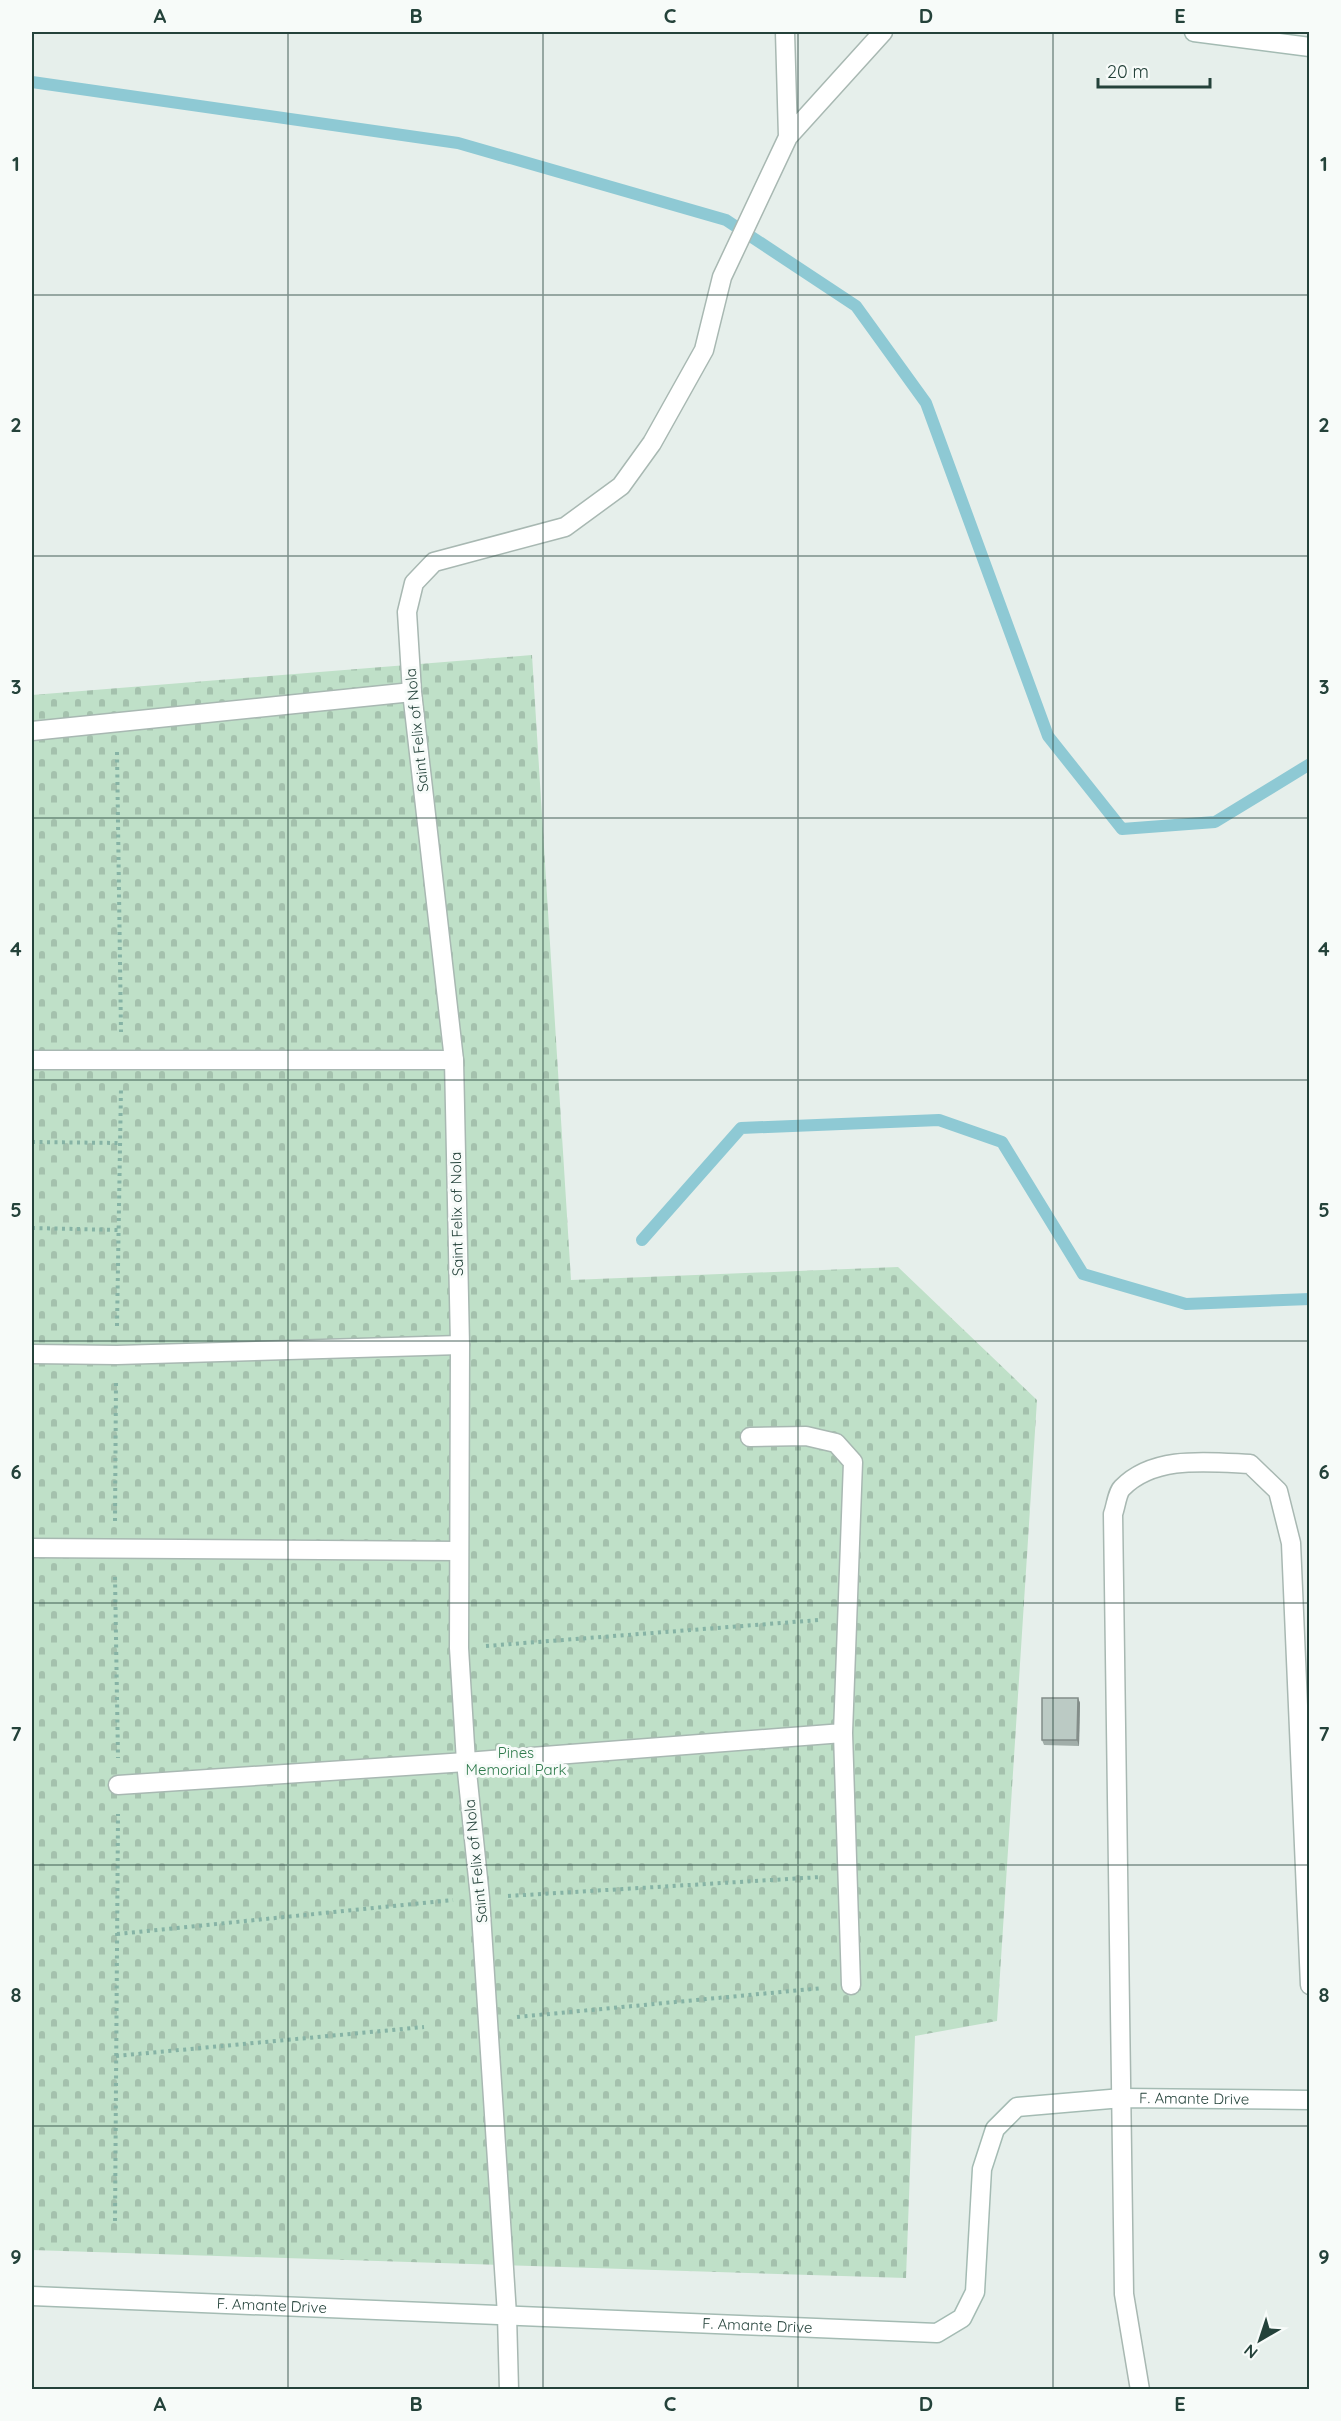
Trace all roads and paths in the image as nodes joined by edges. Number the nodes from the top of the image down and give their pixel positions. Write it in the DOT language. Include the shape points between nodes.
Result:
graph roads {
  1 [pos="785,32"];
  2 [pos="883,32"];
  3 [pos="1194,32"];
  4 [pos="1310,47"];
  5 [pos="788,137"];
  6 [pos="412,692"];
  7 [pos="116,723"];
  8 [pos="32,731"];
  9 [pos="121,1059"];
  10 [pos="32,1060"];
  11 [pos="454,1060"];
  12 [pos="32,1142"];
  13 [pos="120,1143"];
  14 [pos="32,1228"];
  15 [pos="118,1230"];
  16 [pos="460,1345"];
  17 [pos="32,1354"];
  18 [pos="117,1355"];
  19 [pos="750,1437"];
  20 [pos="32,1548"];
  21 [pos="115,1548"];
  22 [pos="458,1551"];
  23 [pos="847,1618"];
  24 [pos="459,1648"];
  25 [pos="843,1733"];
  26 [pos="466,1762"];
  27 [pos="118,1785"];
  28 [pos="851,1985"];
  29 [pos="1310,1985"];
  30 [pos="510,2018"];
  31 [pos="424,2027"];
  32 [pos="116,2056"];
  33 [pos="1122,2098"];
  34 [pos="1310,2100"];
  35 [pos="115,2221"];
  36 [pos="32,2296"];
  37 [pos="507,2315"];
  38 [pos="509,2390"];
  39 [pos="1140,2390"];
  1 -- 5 [label="street"];
  2 -- 5 [label="street"];
  3 -- 4 [label="street"];
  5 -- 6 [label="street, Saint Felix of Nola" via="722,277 704,350 652,443 621,486 565,526 434,562 414,583 407,612"];
  6 -- 7 [label="street"];
  6 -- 11 [label="street, Saint Felix of Nola"];
  7 -- 8 [label="street"];
  7 -- 9 [label="path"];
  9 -- 10 [label="street"];
  9 -- 11 [label="street"];
  9 -- 13 [label="path"];
  11 -- 16 [label="street, Saint Felix of Nola"];
  12 -- 13 [label="path"];
  13 -- 15 [label="path"];
  14 -- 15 [label="path"];
  15 -- 18 [label="path"];
  16 -- 18 [label="street"];
  16 -- 22 [label="street, Saint Felix of Nola"];
  17 -- 18 [label="street"];
  18 -- 21 [label="path"];
  19 -- 23 [label="street" via="806,1436 836,1443 854,1462"];
  20 -- 21 [label="street"];
  21 -- 22 [label="street"];
  21 -- 27 [label="path"];
  22 -- 24 [label="street, Saint Felix of Nola"];
  23 -- 24 [label="path"];
  23 -- 25 [label="street"];
  24 -- 26 [label="street, Saint Felix of Nola"];
  25 -- 26 [label="street"];
  25 -- 28 [label="street"];
  26 -- 27 [label="street"];
  26 -- 37 [label="street, Saint Felix of Nola" via="480,1898"];
  27 -- 32 [label="path"];
  28 -- 30 [label="path"];
  29 -- 33 [label="street" via="1291,1543 1278,1491 1250,1464 1205,1462 1151,1467 1121,1489 1113,1514"];
  31 -- 32 [label="path"];
  32 -- 35 [label="path"];
  33 -- 34 [label="street, F. Amante Drive"];
  33 -- 37 [label="street, F. Amante Drive" via="1017,2107 995,2129 982,2169 975,2292 962,2318 937,2333"];
  33 -- 39 [label="street" via="1124,2294"];
  36 -- 37 [label="street, F. Amante Drive"];
  37 -- 38 [label="street, Saint Felix of Nola"];
}
